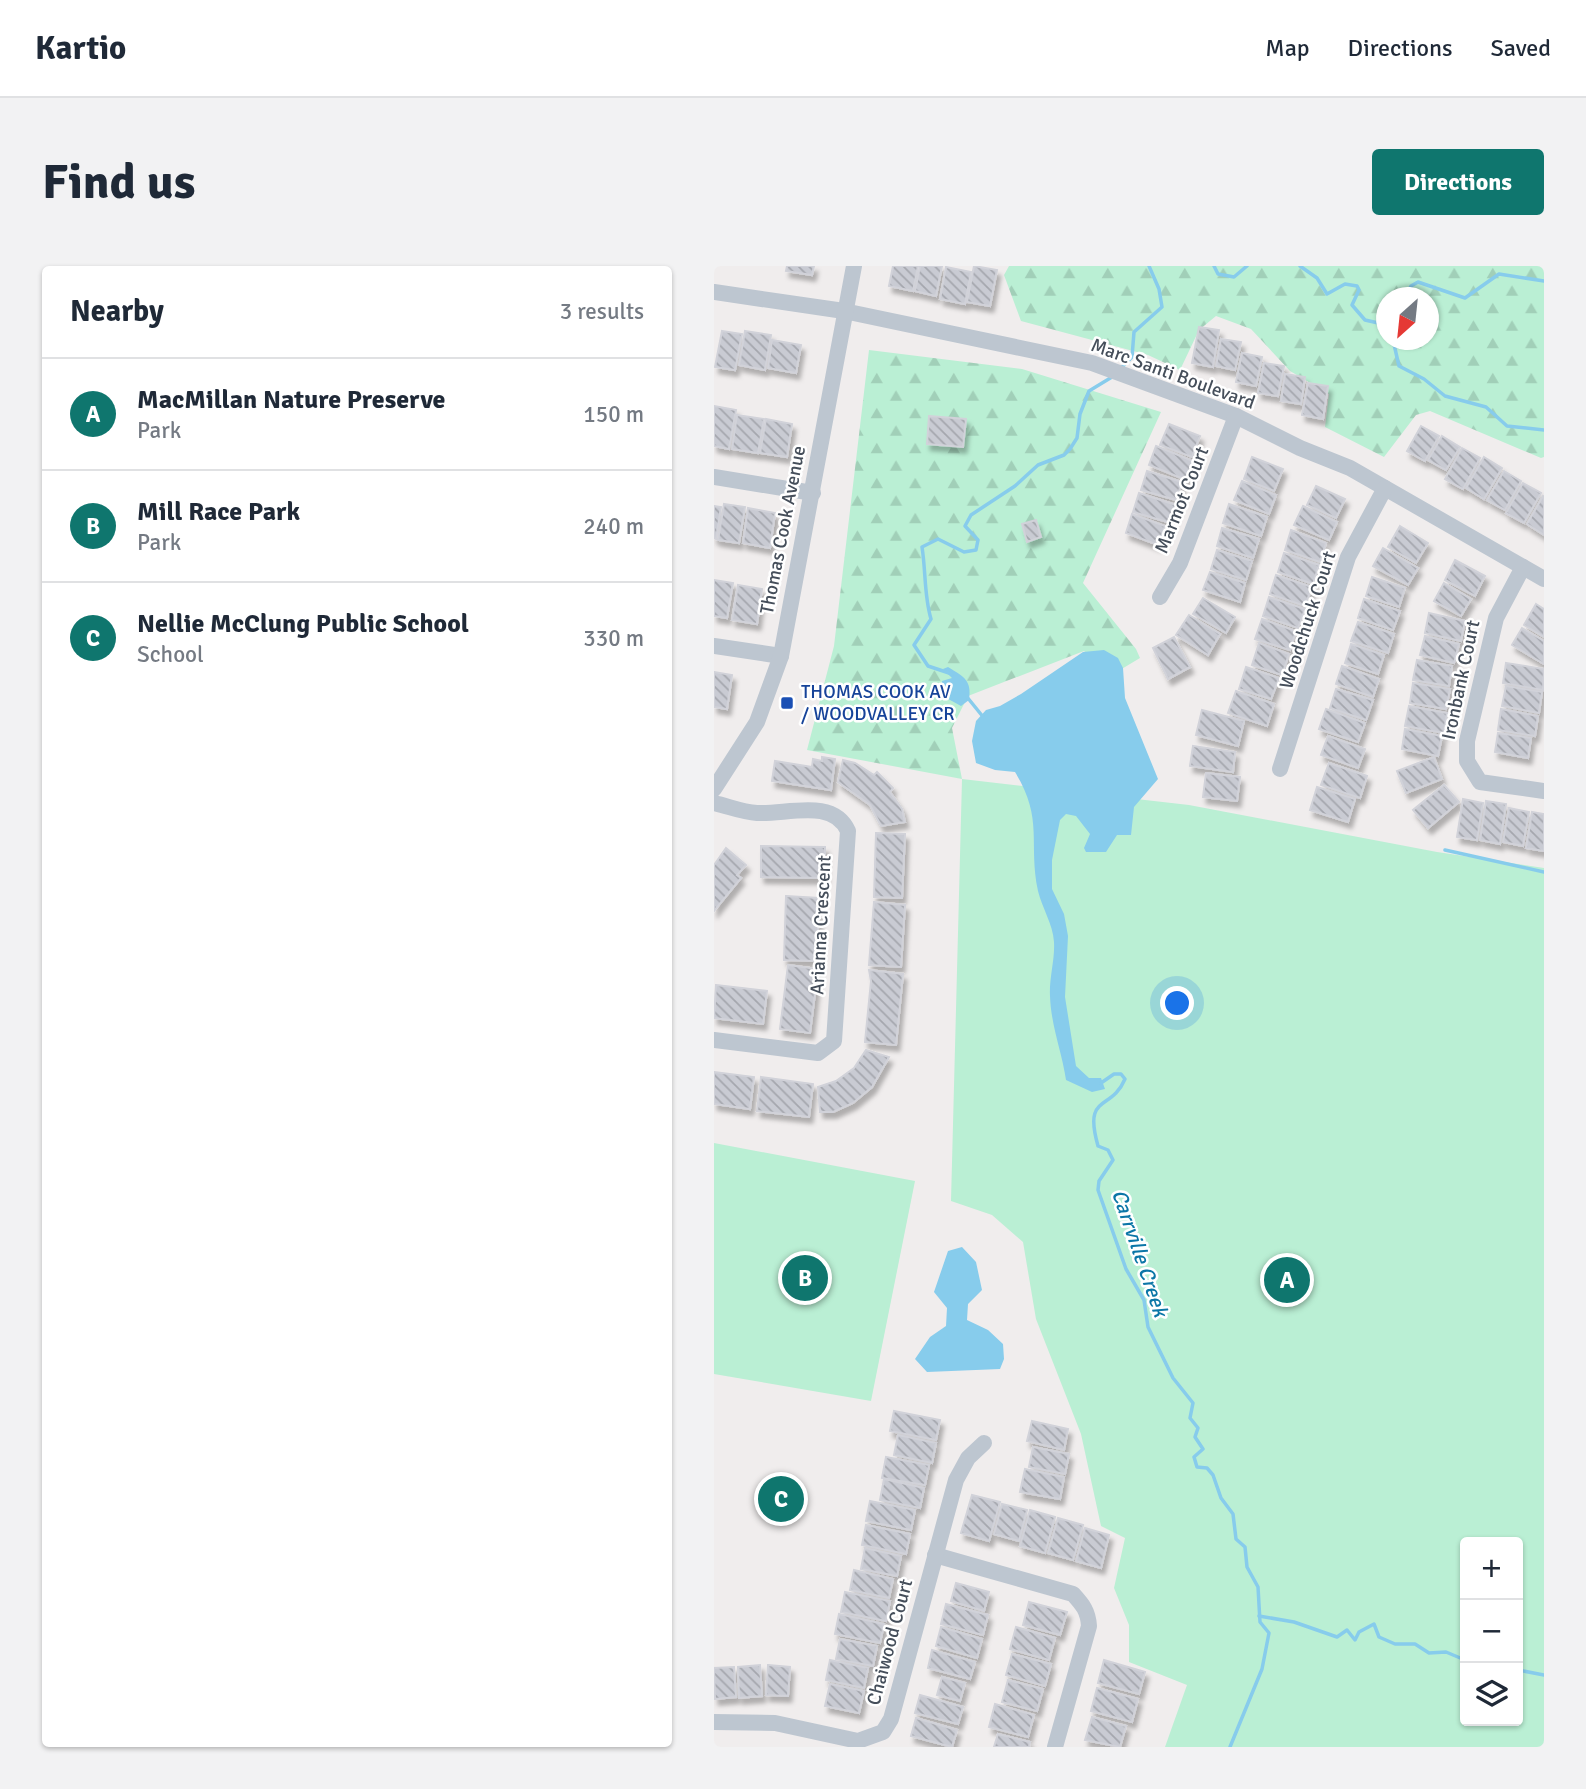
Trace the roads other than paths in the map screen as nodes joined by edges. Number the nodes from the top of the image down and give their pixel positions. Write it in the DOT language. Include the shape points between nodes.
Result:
graph roads {
  1 [pos="855,266"];
  2 [pos="714,292"];
  3 [pos="844,312"];
  4 [pos="1236,416"];
  5 [pos="714,477"];
  6 [pos="1385,488"];
  7 [pos="813,493"];
  8 [pos="1523,567"];
  9 [pos="1544,579"];
  10 [pos="1160,597"];
  11 [pos="714,646"];
  12 [pos="781,656"];
  13 [pos="1280,769"];
  14 [pos="714,789"];
  15 [pos="1544,791"];
  16 [pos="714,803"];
  17 [pos="714,1040"];
  18 [pos="984,1443"];
  19 [pos="935,1555"];
  20 [pos="714,1722"];
  21 [pos="1055,1747"];
  1 -- 3 [label="street, Thomas Cook Avenue"];
  2 -- 3 [label="street, Marc Santi Boulevard"];
  3 -- 4 [label="street, Marc Santi Boulevard" via="1092,363"];
  3 -- 7 [label="street, Thomas Cook Avenue"];
  4 -- 6 [label="street, Marc Santi Boulevard"];
  4 -- 10 [label="street, Marmot Court" via="1180,563"];
  5 -- 7 [label="street"];
  6 -- 8 [label="street, Marc Santi Boulevard"];
  6 -- 13 [label="street, Woodchuck Court" via="1348,557"];
  7 -- 12 [label="street, Thomas Cook Avenue"];
  8 -- 9 [label="street, Marc Santi Boulevard"];
  8 -- 15 [label="street, Ironbank Court" via="1496,618 1466,761 1480,782"];
  11 -- 12 [label="street"];
  12 -- 14 [label="street, Thomas Cook Avenue" via="757,722"];
  16 -- 17 [label="street, Arianna Crescent" via="757,813 824,811 837,816 848,831 834,1041 818,1053"];
  18 -- 19 [label="street, Chaiwood Court" via="968,1458 956,1480"];
  19 -- 20 [label="street, Chaiwood Court" via="891,1719 883,1732 858,1741 775,1723"];
  19 -- 21 [label="street" via="1073,1594 1083,1604 1089,1626"];
}
